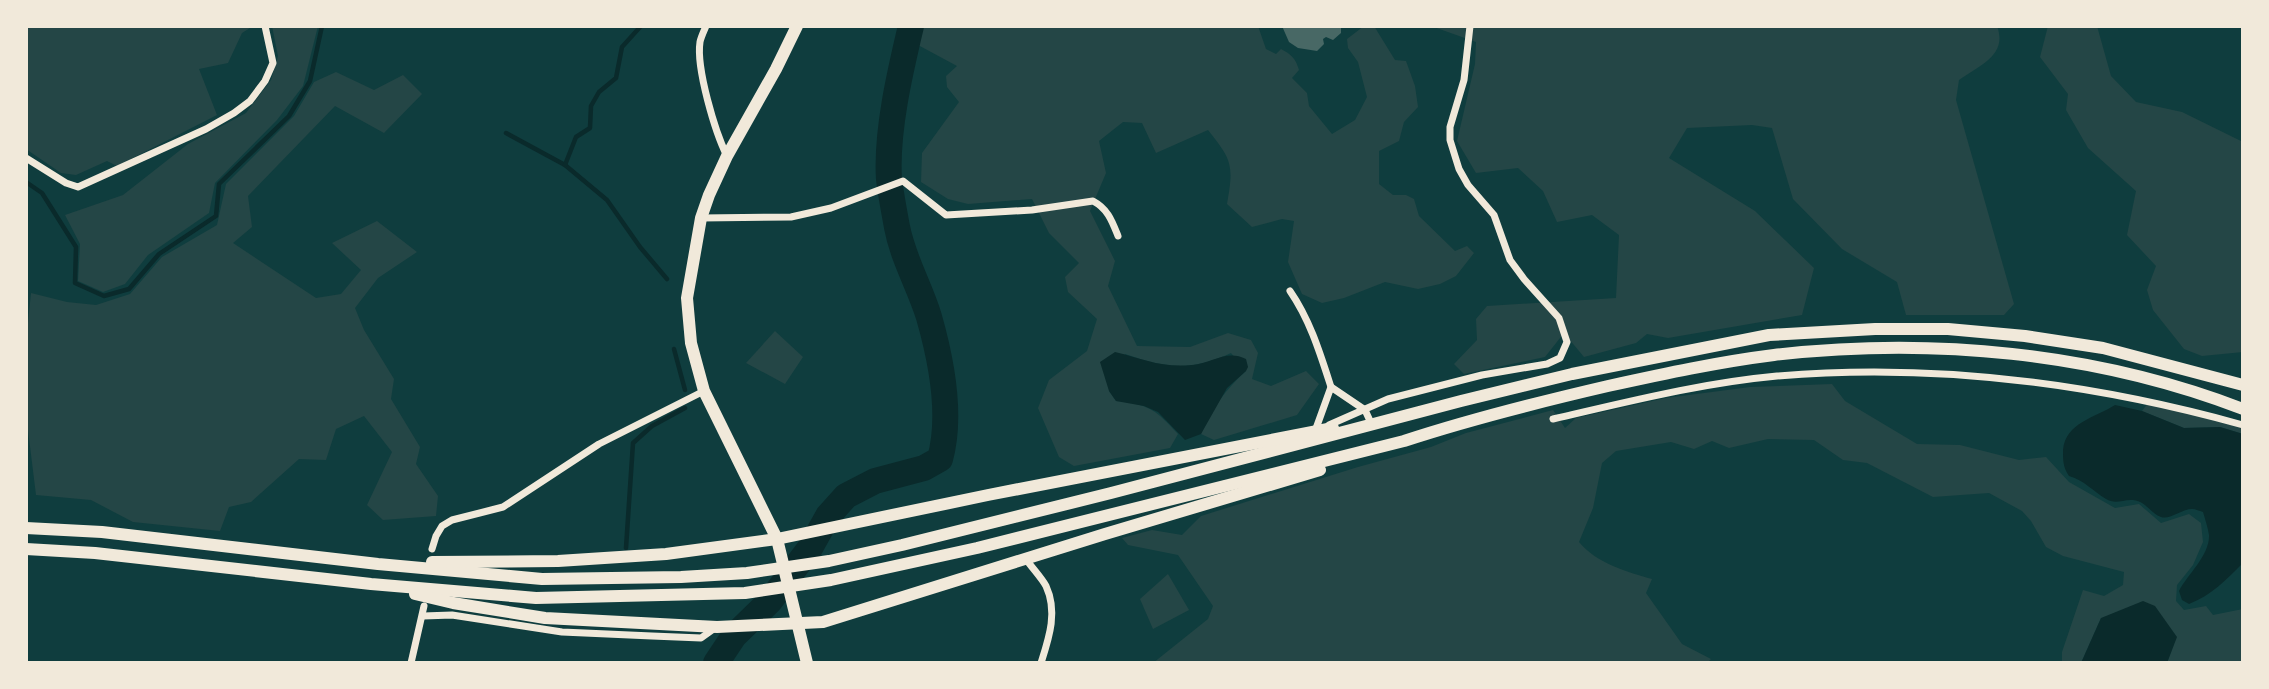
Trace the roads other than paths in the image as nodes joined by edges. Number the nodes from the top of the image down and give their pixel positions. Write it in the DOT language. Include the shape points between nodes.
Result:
graph roads {
  1 [pos="265,26"];
  2 [pos="706,26"];
  3 [pos="797,26"];
  4 [pos="1470,26"];
  5 [pos="727,156"];
  6 [pos="26,158"];
  7 [pos="701,218"];
  8 [pos="1118,236"];
  9 [pos="1290,290"];
  10 [pos="2243,384"];
  11 [pos="1331,387"];
  12 [pos="704,391"];
  13 [pos="2243,409"];
  14 [pos="1365,410"];
  15 [pos="1553,419"];
  16 [pos="1371,423"];
  17 [pos="2243,425"];
  18 [pos="1313,435"];
  19 [pos="1404,441"];
  20 [pos="26,528"];
  21 [pos="777,539"];
  22 [pos="26,549"];
  23 [pos="432,549"];
  24 [pos="1026,559"];
  25 [pos="378,564"];
  26 [pos="371,584"];
  27 [pos="424,606"];
  28 [pos="423,616"];
  29 [pos="797,624"];
  30 [pos="717,627"];
  31 [pos="411,663"];
  32 [pos="807,663"];
  33 [pos="1041,663"];
  1 -- 6 [label="street" via="272,63 265,81 250,101 206,129 78,187"];
  2 -- 5 [label="street" via="700,58 713,124"];
  3 -- 5 [label="main road"];
  4 -- 14 [label="street" via="1450,140 1468,185 1494,215 1510,260 1559,318 1566,342 1560,358 1547,364 1428,388"];
  5 -- 7 [label="main road"];
  7 -- 8 [label="street" via="791,217 831,208 902,181 946,215 1093,201 1107,212"];
  7 -- 12 [label="main road" via="687,298 691,343"];
  9 -- 11 [label="street" via="1312,332"];
  10 -- 16 [label="main road" via="2103,348 2051,340 1948,329 1875,329 1769,335 1677,352"];
  11 -- 14 [label="street"];
  11 -- 18 [label="street"];
  12 -- 21 [label="main road"];
  12 -- 23 [label="street" via="599,444 503,507 452,520 442,526"];
  13 -- 19 [label="main road" via="2198,391 2068,362 1936,348 1860,349 1774,355 1682,370 1456,424"];
  14 -- 16 [label="street"];
  14 -- 18 [label="street"];
  15 -- 17 [label="street" via="1684,389 1774,376 1886,372 1968,376 2104,393"];
  16 -- 18 [label="main road"];
  18 -- 21 [label="main road"];
  18 -- 25 [label="main road" via="902,545 747,573 542,579"];
  19 -- 24 [label="main road"];
  19 -- 26 [label="main road" via="976,548 831,580 745,593 536,598"];
  20 -- 25 [label="main road"];
  21 -- 25 [label="main road" via="666,554 558,561"];
  21 -- 29 [label="main road"];
  22 -- 26 [label="main road"];
  24 -- 29 [label="main road" via="823,622"];
  24 -- 33 [label="street" via="1045,586 1053,622"];
  26 -- 30 [label="main road" via="545,618"];
  27 -- 28 [label="street"];
  28 -- 30 [label="street" via="452,615 562,632 701,638"];
  28 -- 31 [label="street"];
  29 -- 30 [label="main road"];
  29 -- 32 [label="main road"];
}
